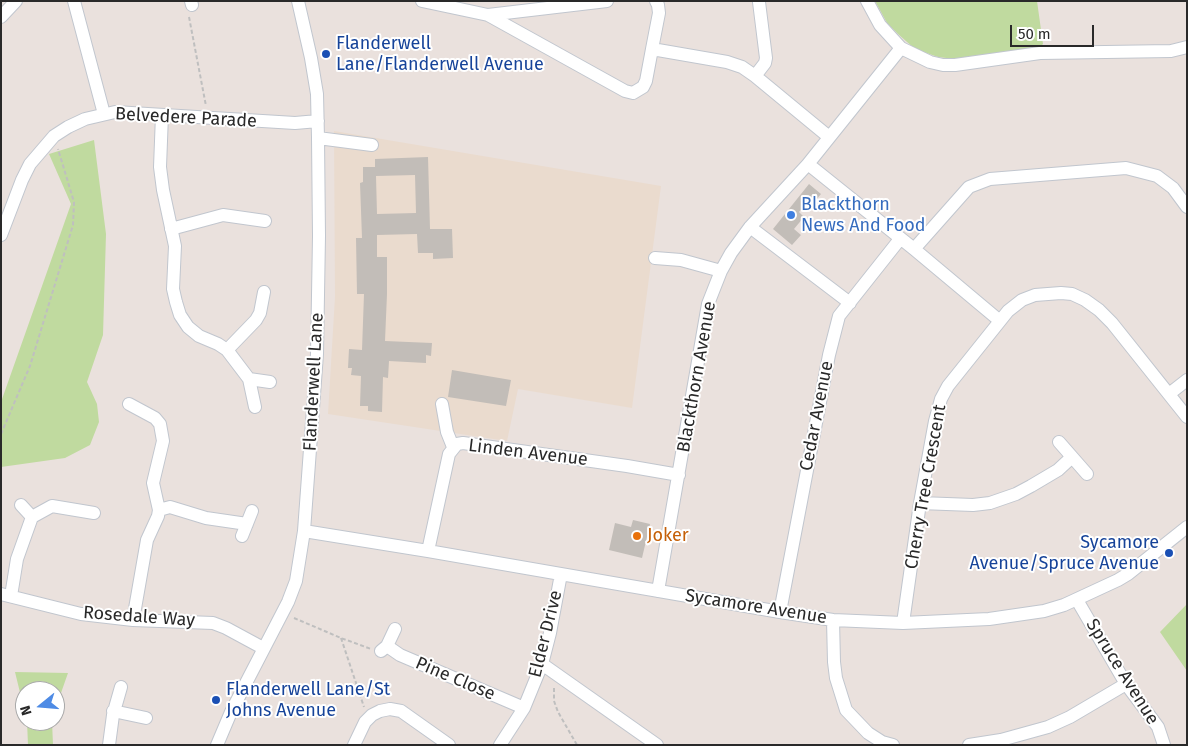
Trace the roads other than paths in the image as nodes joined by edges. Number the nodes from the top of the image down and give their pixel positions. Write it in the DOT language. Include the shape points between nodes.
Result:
graph roads {
  1 [pos="16,1"];
  2 [pos="74,1"];
  3 [pos="298,1"];
  4 [pos="422,1"];
  5 [pos="607,1"];
  6 [pos="656,1"];
  7 [pos="868,1"];
  8 [pos="759,2"];
  9 [pos="488,15"];
  10 [pos="1,17"];
  11 [pos="1187,47"];
  12 [pos="901,48"];
  13 [pos="652,49"];
  14 [pos="755,76"];
  15 [pos="104,114"];
  16 [pos="162,116"];
  17 [pos="318,122"];
  18 [pos="829,137"];
  19 [pos="318,138"];
  20 [pos="372,144"];
  21 [pos="808,164"];
  22 [pos="1187,207"];
  23 [pos="265,221"];
  24 [pos="750,227"];
  25 [pos="171,230"];
  26 [pos="1,235"];
  27 [pos="900,239"];
  28 [pos="914,248"];
  29 [pos="655,258"];
  30 [pos="721,271"];
  31 [pos="264,292"];
  32 [pos="850,303"];
  33 [pos="1000,321"];
  34 [pos="227,350"];
  35 [pos="249,379"];
  36 [pos="1187,380"];
  37 [pos="270,382"];
  38 [pos="1169,394"];
  39 [pos="129,404"];
  40 [pos="442,404"];
  41 [pos="255,407"];
  42 [pos="1187,418"];
  43 [pos="1059,442"];
  44 [pos="453,448"];
  45 [pos="1072,457"];
  46 [pos="1087,474"];
  47 [pos="679,475"];
  48 [pos="920,503"];
  49 [pos="21,505"];
  50 [pos="159,510"];
  51 [pos="252,511"];
  52 [pos="94,513"];
  53 [pos="32,517"];
  54 [pos="1187,527"];
  55 [pos="304,531"];
  56 [pos="428,551"];
  57 [pos="561,574"];
  58 [pos="658,591"];
  59 [pos="6,595"];
  60 [pos="1077,600"];
  61 [pos="780,612"];
  62 [pos="133,620"];
  63 [pos="833,620"];
  64 [pos="903,623"];
  65 [pos="394,629"];
  66 [pos="263,648"];
  67 [pos="548,668"];
  68 [pos="1126,684"];
  69 [pos="121,687"];
  70 [pos="524,708"];
  71 [pos="114,711"];
  72 [pos="146,718"];
  73 [pos="1002,742"];
  74 [pos="109,745"];
  75 [pos="216,745"];
  76 [pos="354,745"];
  77 [pos="449,745"];
  78 [pos="500,745"];
  79 [pos="657,745"];
  80 [pos="893,745"];
  81 [pos="969,745"];
  82 [pos="1164,745"];
  1 -- 10 [label="street"];
  2 -- 15 [label="street"];
  3 -- 17 [label="street, Flanderwell Lane" via="311,58"];
  4 -- 9 [label="street"];
  5 -- 9 [label="street"];
  6 -- 13 [label="street" via="659,13"];
  7 -- 12 [label="street" via="880,25"];
  8 -- 14 [label="street" via="766,58"];
  9 -- 13 [label="street" via="633,93 646,82"];
  11 -- 12 [label="street" via="1040,53 955,65 930,62"];
  12 -- 18 [label="street, Blackthorn Avenue"];
  13 -- 14 [label="street" via="727,62"];
  14 -- 18 [label="street"];
  15 -- 16 [label="street, Belvedere Parade"];
  15 -- 26 [label="street, Belvedere Parade" via="76,123 54,136 40,151 22,180"];
  16 -- 17 [label="street, Belvedere Parade"];
  16 -- 25 [label="street" via="160,166"];
  17 -- 19 [label="street, Flanderwell Lane"];
  18 -- 21 [label="street, Blackthorn Avenue"];
  19 -- 20 [label="street"];
  19 -- 55 [label="street, Flanderwell Lane" via="317,354"];
  21 -- 24 [label="street, Blackthorn Avenue"];
  21 -- 27 [label="street"];
  22 -- 28 [label="street" via="1173,188 1157,176 1126,168 990,179 969,187"];
  23 -- 25 [label="street" via="223,215"];
  24 -- 30 [label="street, Blackthorn Avenue"];
  24 -- 32 [label="street"];
  25 -- 34 [label="street" via="175,254 173,289 180,315 199,336"];
  27 -- 28 [label="street"];
  27 -- 32 [label="street, Cedar Avenue"];
  28 -- 33 [label="street"];
  29 -- 30 [label="street" via="681,260"];
  30 -- 47 [label="street, Blackthorn Avenue" via="708,304"];
  31 -- 34 [label="street" via="256,320"];
  32 -- 61 [label="street, Cedar Avenue" via="840,316 829,355"];
  33 -- 38 [label="street, Cherry Tree Crescent" via="1022,300 1035,295 1066,294 1085,300 1112,323"];
  33 -- 48 [label="street, Cherry Tree Crescent" via="941,399"];
  34 -- 35 [label="street"];
  35 -- 37 [label="street"];
  35 -- 41 [label="street"];
  36 -- 38 [label="street"];
  38 -- 42 [label="street, Cherry Tree Crescent"];
  39 -- 50 [label="street" via="155,418 162,431 163,441 153,483"];
  40 -- 44 [label="street" via="446,432"];
  43 -- 45 [label="street"];
  44 -- 47 [label="street, Linden Avenue" via="463,443"];
  44 -- 56 [label="street, Linden Avenue"];
  45 -- 46 [label="street"];
  45 -- 48 [label="street" via="1032,486 990,503"];
  47 -- 58 [label="street, Blackthorn Avenue"];
  48 -- 64 [label="street, Cherry Tree Crescent"];
  49 -- 53 [label="street"];
  50 -- 51 [label="street" via="170,507 244,530"];
  50 -- 62 [label="street" via="146,540"];
  52 -- 53 [label="street" via="52,506"];
  53 -- 59 [label="street, Rosedale Way"];
  54 -- 60 [label="street, Sycamore Avenue" via="1128,574"];
  55 -- 56 [label="street, Sycamore Avenue"];
  55 -- 66 [label="street, Flanderwell Lane" via="296,581"];
  56 -- 57 [label="street, Sycamore Avenue"];
  57 -- 58 [label="street, Sycamore Avenue"];
  57 -- 67 [label="street, Elder Drive"];
  58 -- 61 [label="street, Sycamore Avenue"];
  59 -- 62 [label="street, Rosedale Way" via="81,614"];
  60 -- 64 [label="street, Sycamore Avenue" via="1016,616"];
  60 -- 68 [label="street, Spruce Avenue"];
  61 -- 63 [label="street, Sycamore Avenue"];
  62 -- 66 [label="street, Rosedale Way" via="213,623"];
  63 -- 64 [label="street, Sycamore Avenue"];
  63 -- 80 [label="street" via="836,678 846,710 868,733"];
  65 -- 70 [label="street, Pine Close" via="384,649"];
  66 -- 75 [label="street, Flanderwell Lane"];
  67 -- 70 [label="street, Elder Drive"];
  67 -- 79 [label="street"];
  68 -- 73 [label="street" via="1070,717"];
  68 -- 82 [label="street, Spruce Avenue" via="1158,727"];
  69 -- 71 [label="street"];
  70 -- 78 [label="street, Elder Drive"];
  71 -- 72 [label="street"];
  71 -- 74 [label="street"];
  73 -- 81 [label="street"];
  76 -- 77 [label="street" via="368,719 390,709 401,711"];
}
